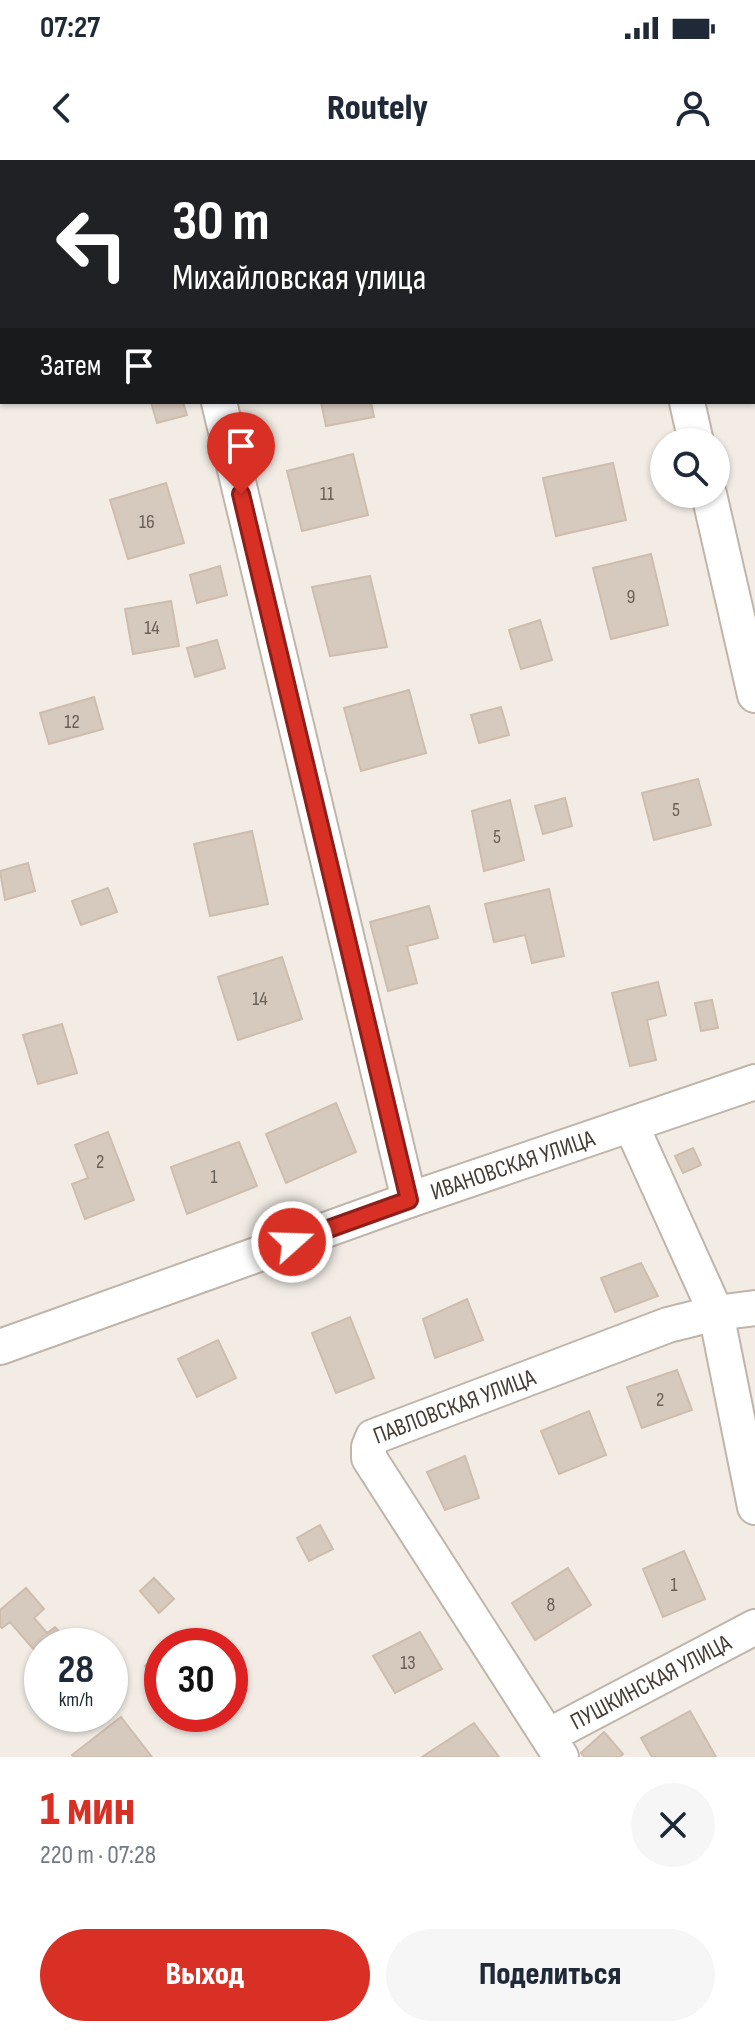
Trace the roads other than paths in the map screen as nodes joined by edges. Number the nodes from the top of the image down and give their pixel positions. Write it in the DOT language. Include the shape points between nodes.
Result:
graph roads {
  1 [pos="219,404"];
  2 [pos="687,404"];
  3 [pos="693,428"];
  4 [pos="714,508"];
  5 [pos="745,600"];
  6 [pos="755,695"];
  7 [pos="755,1082"];
  8 [pos="631,1125"];
  9 [pos="409,1200"];
  10 [pos="755,1308"];
  11 [pos="716,1313"];
  12 [pos="0,1347"];
  13 [pos="755,1507"];
  14 [pos="755,1627"];
  15 [pos="554,1746"];
  1 -- 9 [label="street"];
  2 -- 3 [label="street"];
  4 -- 5 [label="street"];
  5 -- 6 [label="street"];
  7 -- 8 [label="street, ИВАНОВСКАЯ УЛИЦА"];
  8 -- 9 [label="street, ИВАНОВСКАЯ УЛИЦА"];
  8 -- 11 [label="street"];
  9 -- 12 [label="street, ИВАНОВСКАЯ УЛИЦА"];
  10 -- 11 [label="street, ПАВЛОВСКАЯ УЛИЦА"];
  11 -- 13 [label="street"];
  11 -- 15 [label="street, ПАВЛОВСКАЯ УЛИЦА" via="668,1325 373,1437 369,1447 369,1458"];
  14 -- 15 [label="street, ПУШКИНСКАЯ УЛИЦА"];
}
